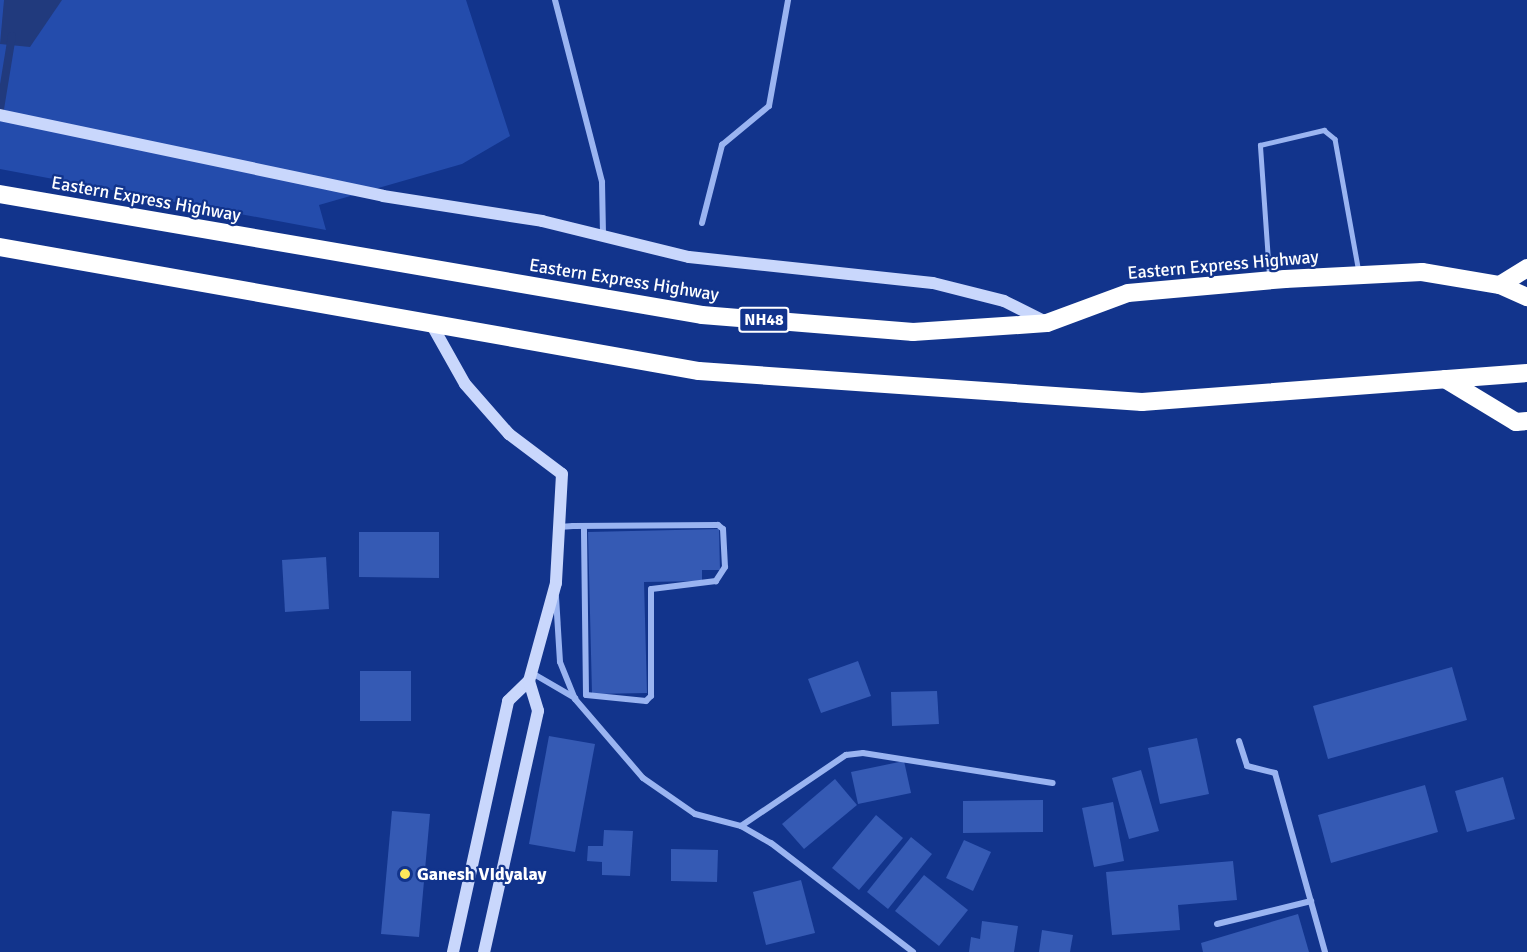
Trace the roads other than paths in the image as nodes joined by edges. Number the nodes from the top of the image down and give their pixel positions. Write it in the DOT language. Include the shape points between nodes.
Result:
graph roads {
  1 [pos="555,0"];
  2 [pos="788,0"];
  3 [pos="0,115"];
  4 [pos="0,194"];
  5 [pos="702,223"];
  6 [pos="603,236"];
  7 [pos="0,247"];
  8 [pos="1527,268"];
  9 [pos="1360,275"];
  10 [pos="1270,281"];
  11 [pos="1500,285"];
  12 [pos="1527,297"];
  13 [pos="1047,323"];
  14 [pos="433,327"];
  15 [pos="1527,373"];
  16 [pos="1445,379"];
  17 [pos="1527,421"];
  18 [pos="584,526"];
  19 [pos="559,527"];
  20 [pos="556,583"];
  21 [pos="530,677"];
  22 [pos="575,699"];
  23 [pos="1239,741"];
  24 [pos="1053,783"];
  25 [pos="741,826"];
  26 [pos="1311,901"];
  27 [pos="1217,924"];
  28 [pos="453,952"];
  29 [pos="484,952"];
  30 [pos="913,952"];
  31 [pos="1325,952"];
  1 -- 6 [label="street" via="603,182"];
  2 -- 5 [label="street" via="769,106 722,145"];
  3 -- 6 [label="street" via="383,196"];
  4 -- 13 [label="highway, Eastern Express Highway / NH48" via="702,315 913,332"];
  6 -- 13 [label="street" via="689,256 933,283 1005,301"];
  7 -- 14 [label="highway"];
  8 -- 11 [label="highway"];
  9 -- 10 [label="highway, Eastern Express Highway / NH48"];
  9 -- 10 [label="lane" via="1335,139 1324,130 1260,145"];
  9 -- 11 [label="highway, Eastern Express Highway / NH48" via="1422,272"];
  10 -- 13 [label="highway, Eastern Express Highway / NH48" via="1128,293"];
  11 -- 12 [label="highway, Eastern Express Highway / NH48"];
  14 -- 16 [label="highway" via="693,371 1142,402"];
  14 -- 19 [label="street" via="480,401 509,434 562,474"];
  15 -- 16 [label="highway"];
  16 -- 17 [label="highway" via="1516,422"];
  18 -- 18 [label="street" via="718,525 723,529 725,567 716,580 651,589 651,696 646,701 586,695"];
  18 -- 19 [label="street"];
  19 -- 20 [label="street"];
  20 -- 21 [label="street"];
  20 -- 22 [label="street" via="560,662"];
  21 -- 22 [label="street"];
  21 -- 28 [label="street" via="508,702"];
  21 -- 29 [label="street" via="538,711"];
  22 -- 25 [label="street" via="643,778 695,814"];
  23 -- 26 [label="street" via="1247,766 1275,773"];
  24 -- 25 [label="street" via="863,753 846,755"];
  25 -- 30 [label="street"];
  26 -- 27 [label="street"];
  26 -- 31 [label="street"];
}
